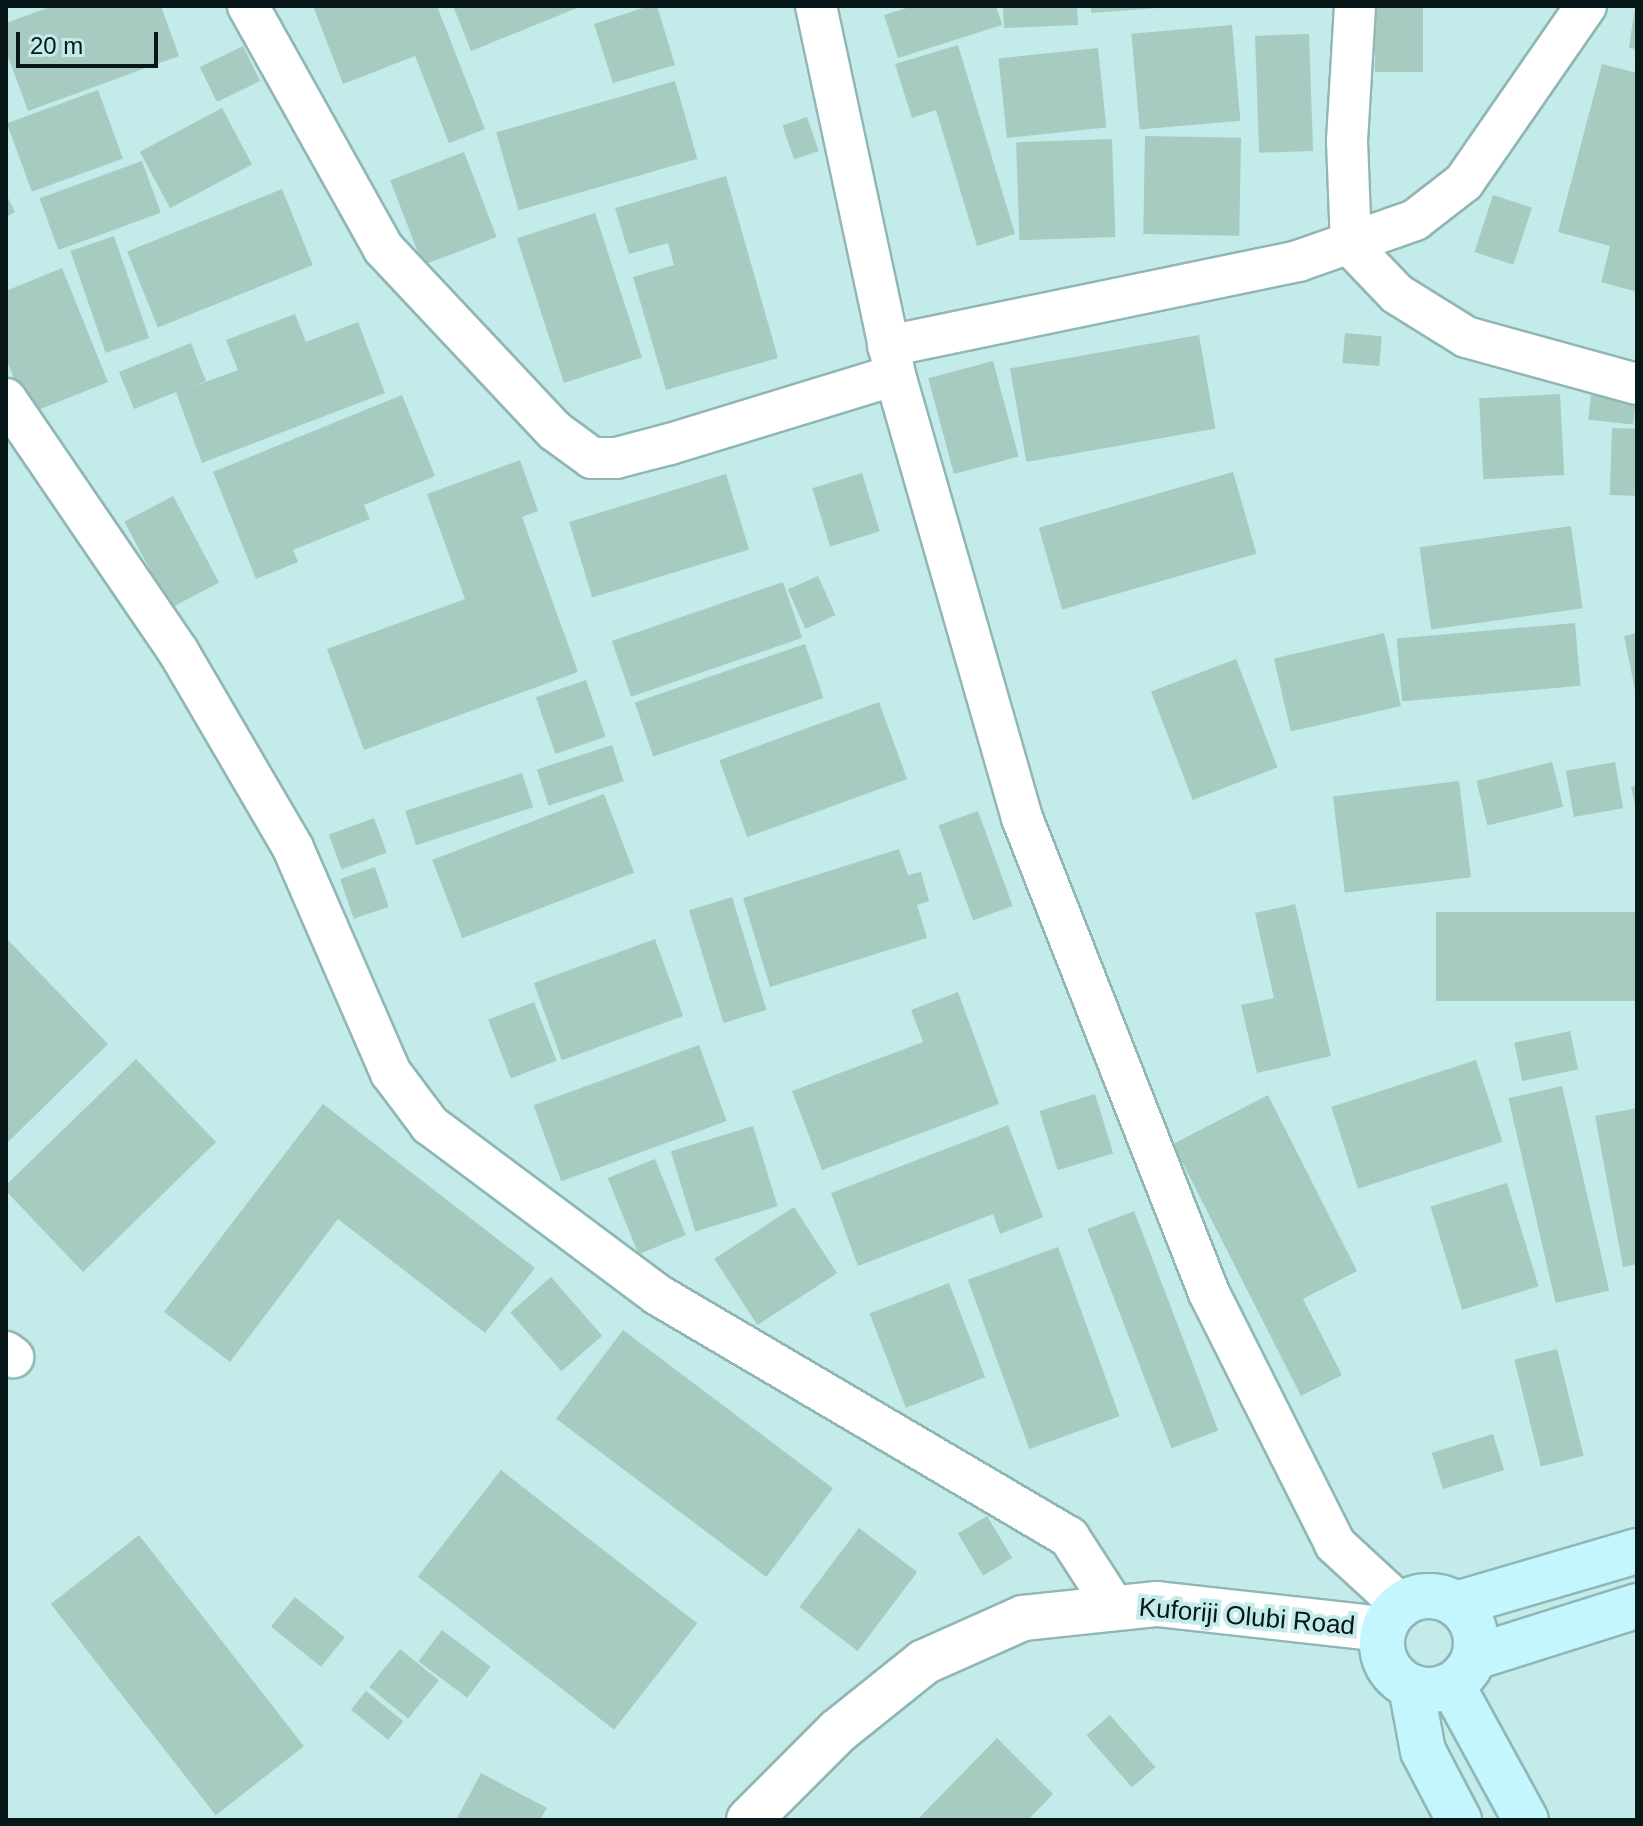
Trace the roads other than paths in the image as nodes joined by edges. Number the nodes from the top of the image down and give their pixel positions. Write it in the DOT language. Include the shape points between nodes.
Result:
graph roads {
  1 [pos="248,6"];
  2 [pos="816,6"];
  3 [pos="1355,6"];
  4 [pos="1586,6"];
  5 [pos="1351,246"];
  6 [pos="892,360"];
  7 [pos="1637,384"];
  8 [pos="6,399"];
  9 [pos="1637,1551"];
  10 [pos="1456,1604"];
  11 [pos="1637,1606"];
  12 [pos="1115,1608"];
  13 [pos="1392,1617"];
  14 [pos="1446,1677"];
  15 [pos="749,1820"];
  16 [pos="1459,1820"];
  17 [pos="1526,1820"];
  1 -- 6 [label="street" via="383,248 555,431 592,458 616,458 670,444"];
  2 -- 6 [label="street"];
  3 -- 5 [label="street" via="1347,141"];
  4 -- 5 [label="street" via="1464,182 1415,220"];
  5 -- 6 [label="street"];
  5 -- 7 [label="street" via="1397,294 1466,337"];
  6 -- 13 [label="street" via="1022,818 1209,1293 1335,1544"];
  8 -- 12 [label="street" via="178,651 293,848 391,1073 430,1125 658,1295 1069,1537"];
  9 -- 10 [label="main road"];
  10 -- 13 [label="main road" via="1428,1595"];
  10 -- 14 [label="main road" via="1474,1628"];
  11 -- 14 [label="main road"];
  12 -- 13 [label="street, Kuforiji Olubi Road" via="1157,1604"];
  12 -- 15 [label="street, Kuforiji Olubi Road" via="1023,1618 924,1662 838,1731"];
  13 -- 14 [label="main road" via="1384,1657"];
  14 -- 16 [label="main road" via="1423,1751"];
  14 -- 17 [label="main road"];
}
